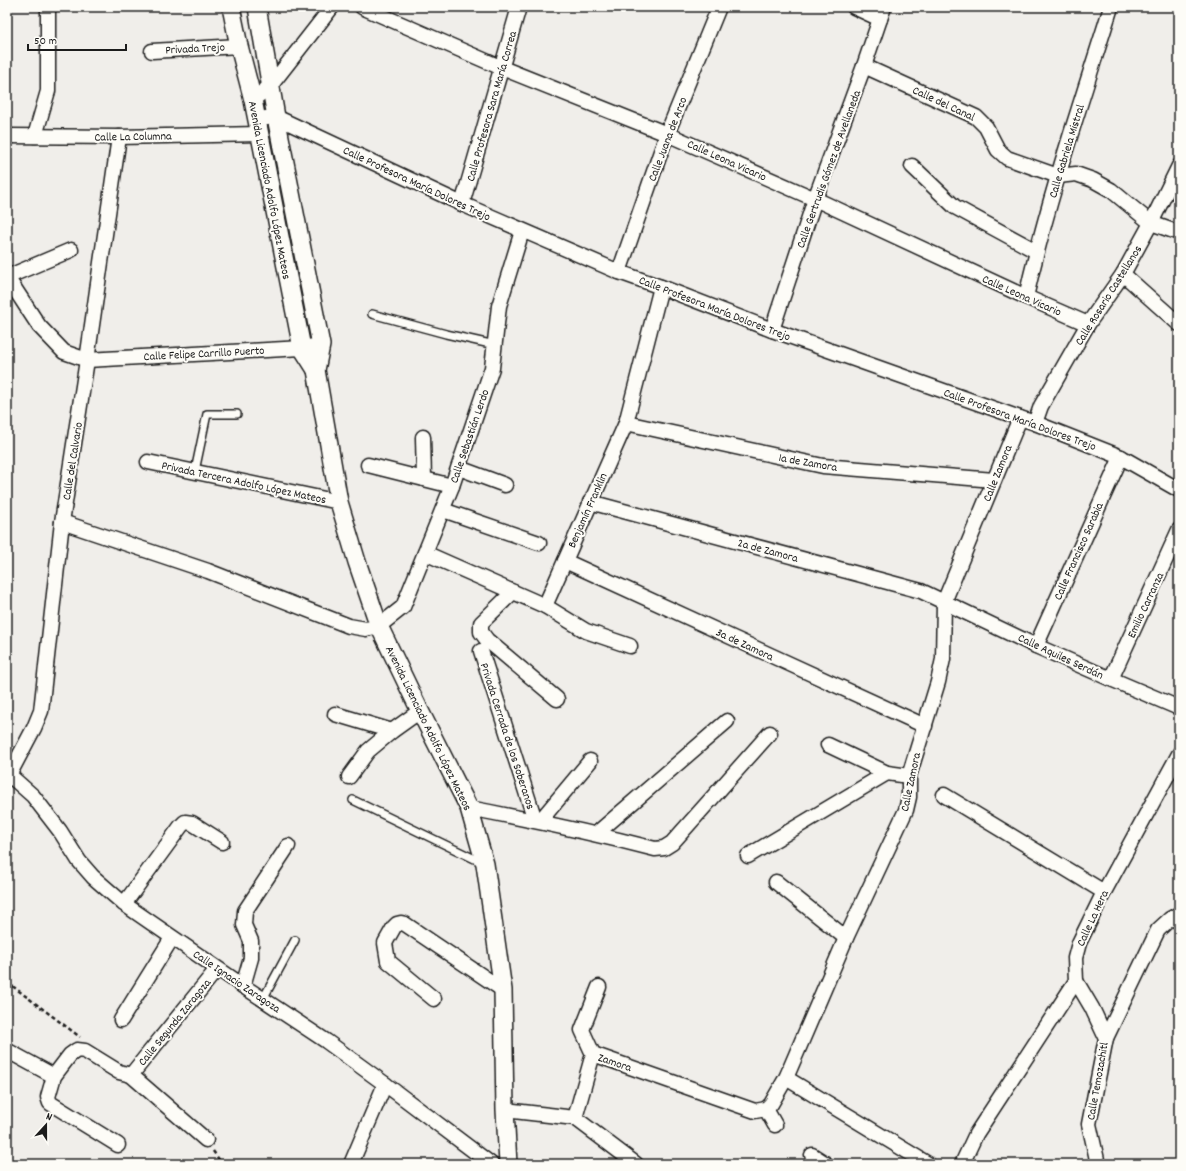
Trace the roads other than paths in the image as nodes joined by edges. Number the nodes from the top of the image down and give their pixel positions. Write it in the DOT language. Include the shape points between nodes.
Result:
graph roads {
  1 [pos="48,7"];
  2 [pos="230,7"];
  3 [pos="257,7"];
  4 [pos="332,7"];
  5 [pos="362,7"];
  6 [pos="519,7"];
  7 [pos="720,7"];
  8 [pos="854,7"];
  9 [pos="1111,7"];
  10 [pos="882,13"];
  11 [pos="239,46"];
  12 [pos="152,51"];
  13 [pos="864,66"];
  14 [pos="502,68"];
  15 [pos="271,85"];
  16 [pos="253,100"];
  17 [pos="276,117"];
  18 [pos="258,127"];
  19 [pos="668,134"];
  20 [pos="7,136"];
  21 [pos="35,136"];
  22 [pos="119,137"];
  23 [pos="912,166"];
  24 [pos="1179,166"];
  25 [pos="1058,176"];
  26 [pos="815,199"];
  27 [pos="462,204"];
  28 [pos="1151,223"];
  29 [pos="522,231"];
  30 [pos="1179,233"];
  31 [pos="71,250"];
  32 [pos="1036,251"];
  33 [pos="619,272"];
  34 [pos="1123,274"];
  35 [pos="7,277"];
  36 [pos="661,287"];
  37 [pos="1026,297"];
  38 [pos="372,314"];
  39 [pos="1088,324"];
  40 [pos="1179,324"];
  41 [pos="772,330"];
  42 [pos="321,345"];
  43 [pos="495,345"];
  44 [pos="302,348"];
  45 [pos="87,360"];
  46 [pos="316,370"];
  47 [pos="237,414"];
  48 [pos="1020,418"];
  49 [pos="626,423"];
  50 [pos="1035,423"];
  51 [pos="424,437"];
  52 [pos="1121,457"];
  53 [pos="148,462"];
  54 [pos="368,465"];
  55 [pos="459,468"];
  56 [pos="195,471"];
  57 [pos="424,479"];
  58 [pos="994,480"];
  59 [pos="505,485"];
  60 [pos="452,486"];
  61 [pos="1179,490"];
  62 [pos="340,502"];
  63 [pos="590,502"];
  64 [pos="443,510"];
  65 [pos="62,522"];
  66 [pos="1179,530"];
  67 [pos="539,543"];
  68 [pos="425,553"];
  69 [pos="565,561"];
  70 [pos="513,592"];
  71 [pos="944,602"];
  72 [pos="545,606"];
  73 [pos="379,626"];
  74 [pos="630,646"];
  75 [pos="1036,646"];
  76 [pos="481,651"];
  77 [pos="1111,679"];
  78 [pos="556,699"];
  79 [pos="1179,708"];
  80 [pos="420,711"];
  81 [pos="335,714"];
  82 [pos="727,721"];
  83 [pos="925,726"];
  84 [pos="392,731"];
  85 [pos="770,733"];
  86 [pos="828,745"];
  87 [pos="1179,754"];
  88 [pos="590,761"];
  89 [pos="887,773"];
  90 [pos="8,776"];
  91 [pos="909,776"];
  92 [pos="349,777"];
  93 [pos="944,795"];
  94 [pos="353,800"];
  95 [pos="469,808"];
  96 [pos="538,821"];
  97 [pos="596,834"];
  98 [pos="222,842"];
  99 [pos="288,846"];
  100 [pos="748,856"];
  101 [pos="485,864"];
  102 [pos="776,882"];
  103 [pos="1104,892"];
  104 [pos="124,904"];
  105 [pos="1179,914"];
  106 [pos="172,938"];
  107 [pos="846,938"];
  108 [pos="295,940"];
  109 [pos="217,969"];
  110 [pos="1076,980"];
  111 [pos="243,986"];
  112 [pos="600,987"];
  113 [pos="503,990"];
  114 [pos="263,999"];
  115 [pos="434,999"];
  116 [pos="121,1020"];
  117 [pos="1106,1038"];
  118 [pos="8,1051"];
  119 [pos="593,1054"];
  120 [pos="131,1075"];
  121 [pos="54,1076"];
  122 [pos="786,1078"];
  123 [pos="385,1084"];
  124 [pos="766,1109"];
  125 [pos="505,1110"];
  126 [pos="575,1118"];
  127 [pos="775,1125"];
  128 [pos="206,1140"];
  129 [pos="118,1145"];
  130 [pos="812,1155"];
  131 [pos="351,1164"];
  132 [pos="491,1164"];
  133 [pos="508,1164"];
  134 [pos="636,1164"];
  135 [pos="826,1164"];
  136 [pos="928,1164"];
  137 [pos="962,1164"];
  138 [pos="1098,1164"];
  1 -- 21 [label="street" via="48,91"];
  2 -- 11 [label="street, Avenida Licenciado Adolfo López Mateos"];
  3 -- 15 [label="street, Avenida Licenciado Adolfo López Mateos"];
  4 -- 15 [label="street"];
  5 -- 14 [label="street, Calle Leona Vicario"];
  6 -- 14 [label="street, Calle Profesora Sara María Correa"];
  7 -- 19 [label="street, Calle Juana de Arco"];
  8 -- 10 [label="street"];
  9 -- 25 [label="street, Calle Gabriela Mistral"];
  10 -- 13 [label="street, Calle Gertrudis Gómez de Avellaneda"];
  11 -- 12 [label="street, Privada Trejo"];
  11 -- 16 [label="street, Avenida Licenciado Adolfo López Mateos"];
  13 -- 25 [label="street, Calle del Canal" via="976,117 986,127 998,150 1008,158"];
  13 -- 26 [label="street, Calle Gertrudis Gómez de Avellaneda"];
  14 -- 19 [label="street, Calle Leona Vicario"];
  14 -- 27 [label="street, Calle Profesora Sara María Correa"];
  15 -- 16 [label="street"];
  15 -- 17 [label="street, Avenida Licenciado Adolfo López Mateos"];
  16 -- 18 [label="street, Avenida Licenciado Adolfo López Mateos"];
  17 -- 18 [label="street"];
  17 -- 27 [label="street, Calle Profesora María Dolores Trejo"];
  17 -- 42 [label="street, Avenida Licenciado Adolfo López Mateos"];
  18 -- 22 [label="street, Calle La Columna"];
  18 -- 44 [label="street, Avenida Licenciado Adolfo López Mateos"];
  19 -- 26 [label="street, Calle Leona Vicario"];
  19 -- 33 [label="street, Calle Juana de Arco"];
  20 -- 21 [label="street, Calle La Columna"];
  21 -- 22 [label="street, Calle La Columna"];
  22 -- 45 [label="street, Calle del Calvario"];
  23 -- 32 [label="street" via="955,207"];
  24 -- 28 [label="street, Calle Rosario Castellanos"];
  25 -- 28 [label="street, Calle del Canal" via="1076,174 1092,180 1111,190"];
  25 -- 32 [label="street, Calle Gabriela Mistral"];
  26 -- 37 [label="street, Calle Leona Vicario"];
  26 -- 41 [label="street, Calle Gertrudis Gómez de Avellaneda"];
  27 -- 29 [label="street, Calle Profesora María Dolores Trejo"];
  28 -- 30 [label="street, Calle del Canal"];
  28 -- 34 [label="street, Calle Rosario Castellanos"];
  29 -- 33 [label="street, Calle Profesora María Dolores Trejo"];
  29 -- 43 [label="street, Calle Sebastián Lerdo" via="499,306"];
  31 -- 35 [label="street"];
  32 -- 37 [label="street, Calle Gabriela Mistral"];
  33 -- 36 [label="street, Calle Profesora María Dolores Trejo"];
  34 -- 39 [label="street, Calle Rosario Castellanos"];
  34 -- 40 [label="street"];
  35 -- 45 [label="street" via="39,326 64,352"];
  36 -- 41 [label="street, Calle Profesora María Dolores Trejo"];
  36 -- 49 [label="street, Benjamín Franklin"];
  37 -- 39 [label="street, Calle Leona Vicario"];
  38 -- 43 [label="lane"];
  39 -- 50 [label="street, Calle Rosario Castellanos" via="1041,406"];
  41 -- 48 [label="street, Calle Profesora María Dolores Trejo"];
  42 -- 44 [label="street, Calle Felipe Carrillo Puerto"];
  42 -- 46 [label="street, Avenida Licenciado Adolfo López Mateos"];
  43 -- 55 [label="street, Calle Sebastián Lerdo" via="492,368"];
  44 -- 45 [label="street, Calle Felipe Carrillo Puerto"];
  44 -- 46 [label="street, Avenida Licenciado Adolfo López Mateos"];
  45 -- 65 [label="street, Calle del Calvario"];
  46 -- 62 [label="street, Avenida Licenciado Adolfo López Mateos"];
  47 -- 56 [label="lane" via="207,414"];
  48 -- 50 [label="street, Calle Profesora María Dolores Trejo"];
  48 -- 58 [label="street, Calle Zamora"];
  49 -- 58 [label="street, 1a de Zamora" via="823,466"];
  49 -- 63 [label="street, Benjamín Franklin"];
  50 -- 52 [label="street, Calle Profesora María Dolores Trejo"];
  51 -- 57 [label="street"];
  52 -- 61 [label="street, Calle Profesora María Dolores Trejo"];
  52 -- 75 [label="street, Calle Francisco Sarabia"];
  53 -- 56 [label="street, Privada Tercera Adolfo López Mateos"];
  54 -- 57 [label="street"];
  55 -- 59 [label="street"];
  55 -- 60 [label="street, Calle Sebastián Lerdo"];
  56 -- 62 [label="street, Privada Tercera Adolfo López Mateos"];
  57 -- 60 [label="street"];
  58 -- 71 [label="street, Calle Zamora"];
  60 -- 64 [label="street, Calle Sebastián Lerdo"];
  62 -- 73 [label="street, Avenida Licenciado Adolfo López Mateos"];
  63 -- 69 [label="street, Benjamín Franklin"];
  63 -- 71 [label="street, 2a de Zamora" via="921,591"];
  64 -- 67 [label="street"];
  64 -- 68 [label="street, Calle Sebastián Lerdo"];
  65 -- 73 [label="street" via="208,571 349,626 366,629"];
  65 -- 90 [label="street, Calle del Calvario" via="41,711"];
  66 -- 77 [label="street, Emilio Carranza"];
  68 -- 70 [label="street"];
  68 -- 73 [label="street, Calle Sebastián Lerdo" via="403,607"];
  69 -- 72 [label="street, Benjamín Franklin"];
  69 -- 83 [label="street, 3a de Zamora"];
  70 -- 72 [label="street"];
  70 -- 78 [label="street" via="481,623 481,632"];
  71 -- 75 [label="street, Calle Aquiles Serdán"];
  71 -- 83 [label="street, Calle Zamora" via="943,659"];
  72 -- 74 [label="street" via="586,631"];
  73 -- 80 [label="street, Avenida Licenciado Adolfo López Mateos"];
  75 -- 77 [label="street, Calle Aquiles Serdán"];
  76 -- 96 [label="street, Privada Cerrada de los Soberanos"];
  77 -- 79 [label="street, Calle Aquiles Serdán"];
  80 -- 84 [label="street"];
  80 -- 95 [label="street, Avenida Licenciado Adolfo López Mateos"];
  81 -- 84 [label="street"];
  82 -- 97 [label="street"];
  83 -- 91 [label="street, Calle Zamora"];
  84 -- 92 [label="street" via="368,751"];
  85 -- 97 [label="street, Privada Cerrada de los Soberanos" via="672,843 664,848"];
  86 -- 89 [label="street"];
  87 -- 103 [label="street, Calle La Hera"];
  88 -- 96 [label="street"];
  89 -- 91 [label="street"];
  89 -- 100 [label="street"];
  90 -- 104 [label="street, Calle Ignacio Zaragoza" via="34,796 79,861"];
  91 -- 107 [label="street, Calle Zamora" via="906,810"];
  93 -- 103 [label="street"];
  94 -- 101 [label="lane"];
  95 -- 96 [label="street, Privada Cerrada de los Soberanos"];
  95 -- 101 [label="street, Avenida Licenciado Adolfo López Mateos"];
  96 -- 97 [label="street, Privada Cerrada de los Soberanos"];
  98 -- 104 [label="street" via="192,823 185,822"];
  99 -- 111 [label="street" via="244,911 244,926 250,941 251,958"];
  101 -- 113 [label="street, Avenida Licenciado Adolfo López Mateos"];
  102 -- 107 [label="street"];
  103 -- 110 [label="street, Calle La Hera" via="1075,958"];
  104 -- 106 [label="street, Calle Ignacio Zaragoza"];
  105 -- 117 [label="street" via="1158,930"];
  106 -- 109 [label="street, Calle Ignacio Zaragoza"];
  106 -- 116 [label="street"];
  107 -- 122 [label="street, Calle Zamora"];
  108 -- 114 [label="lane"];
  109 -- 111 [label="street, Calle Ignacio Zaragoza"];
  109 -- 120 [label="street, Calle Segunda Zaragoza"];
  110 -- 117 [label="street, Calle Temozachitl"];
  110 -- 137 [label="street" via="976,1134"];
  111 -- 114 [label="street, Calle Ignacio Zaragoza"];
  112 -- 119 [label="street" via="582,1030"];
  113 -- 115 [label="street" via="405,924 397,924 385,942 388,961"];
  113 -- 125 [label="street, Avenida Licenciado Adolfo López Mateos"];
  114 -- 123 [label="street, Calle Ignacio Zaragoza"];
  117 -- 138 [label="street, Calle Temozachitl" via="1088,1124"];
  118 -- 121 [label="street"];
  119 -- 124 [label="street, Zamora" via="755,1111"];
  119 -- 126 [label="street, Zamora"];
  120 -- 121 [label="street" via="119,1072 85,1051 79,1044"];
  120 -- 128 [label="street"];
  121 -- 129 [label="street" via="48,1097 50,1103"];
  122 -- 124 [label="street, Calle Zamora"];
  122 -- 136 [label="street"];
  123 -- 131 [label="street"];
  123 -- 132 [label="street, Calle Ignacio Zaragoza"];
  124 -- 127 [label="street"];
  125 -- 126 [label="street"];
  125 -- 133 [label="street, Avenida Licenciado Adolfo López Mateos"];
  126 -- 134 [label="street"];
  130 -- 135 [label="street"];
}
